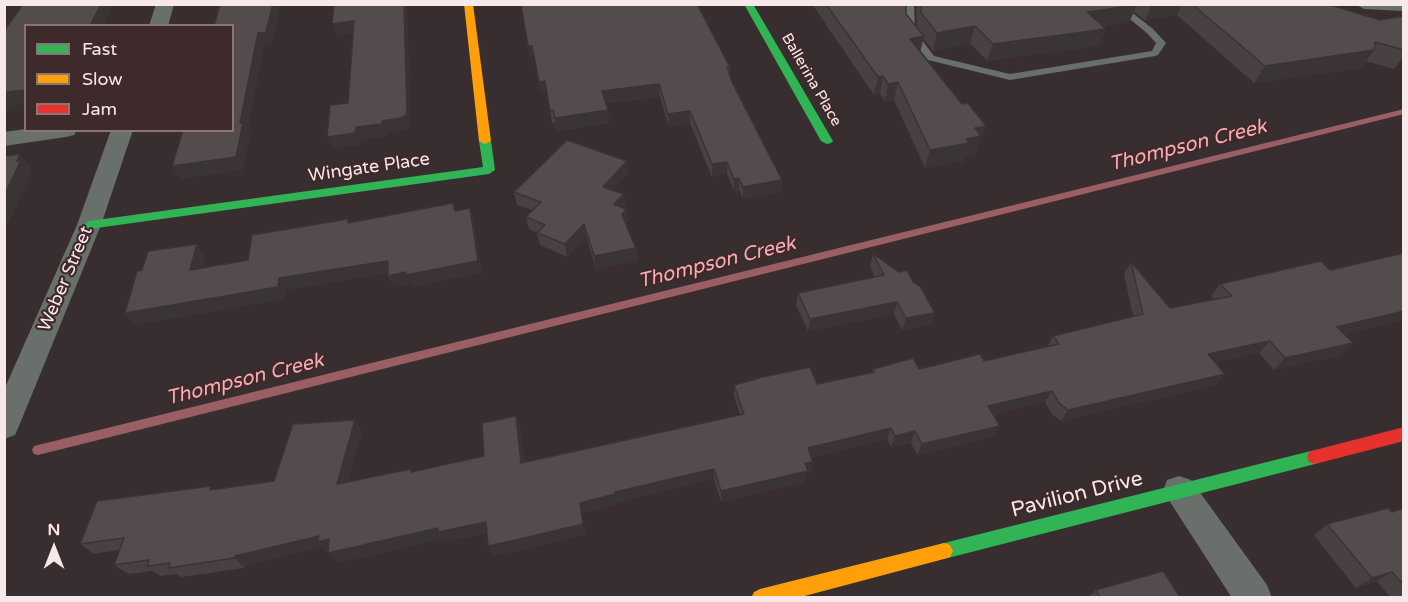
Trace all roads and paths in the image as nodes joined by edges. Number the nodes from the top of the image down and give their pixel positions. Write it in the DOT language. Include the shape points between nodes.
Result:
graph roads {
  1 [pos="165,4"];
  2 [pos="468,4"];
  3 [pos="748,4"];
  4 [pos="909,4"];
  5 [pos="1115,4"];
  6 [pos="1364,4"];
  7 [pos="1404,6"];
  8 [pos="159,24"];
  9 [pos="52,132"];
  10 [pos="121,132"];
  11 [pos="4,139"];
  12 [pos="827,141"];
  13 [pos="89,225"];
  14 [pos="6,420"];
  15 [pos="1404,434"];
  16 [pos="1179,491"];
  17 [pos="760,597"];
  18 [pos="1254,597"];
  1 -- 8 [label="street"];
  2 -- 13 [label="street, Wingate Place" via="489,170"];
  3 -- 12 [label="street, Ballerina Place"];
  4 -- 5 [label="lane" via="910,31 932,58 1010,77 1155,53 1161,43"];
  6 -- 7 [label="street"];
  9 -- 11 [label="street"];
  10 -- 13 [label="street, Weber Street"];
  13 -- 14 [label="street, Weber Street"];
  15 -- 16 [label="street, Pavilion Drive"];
  16 -- 17 [label="street, Pavilion Drive"];
  16 -- 18 [label="street"];
}
